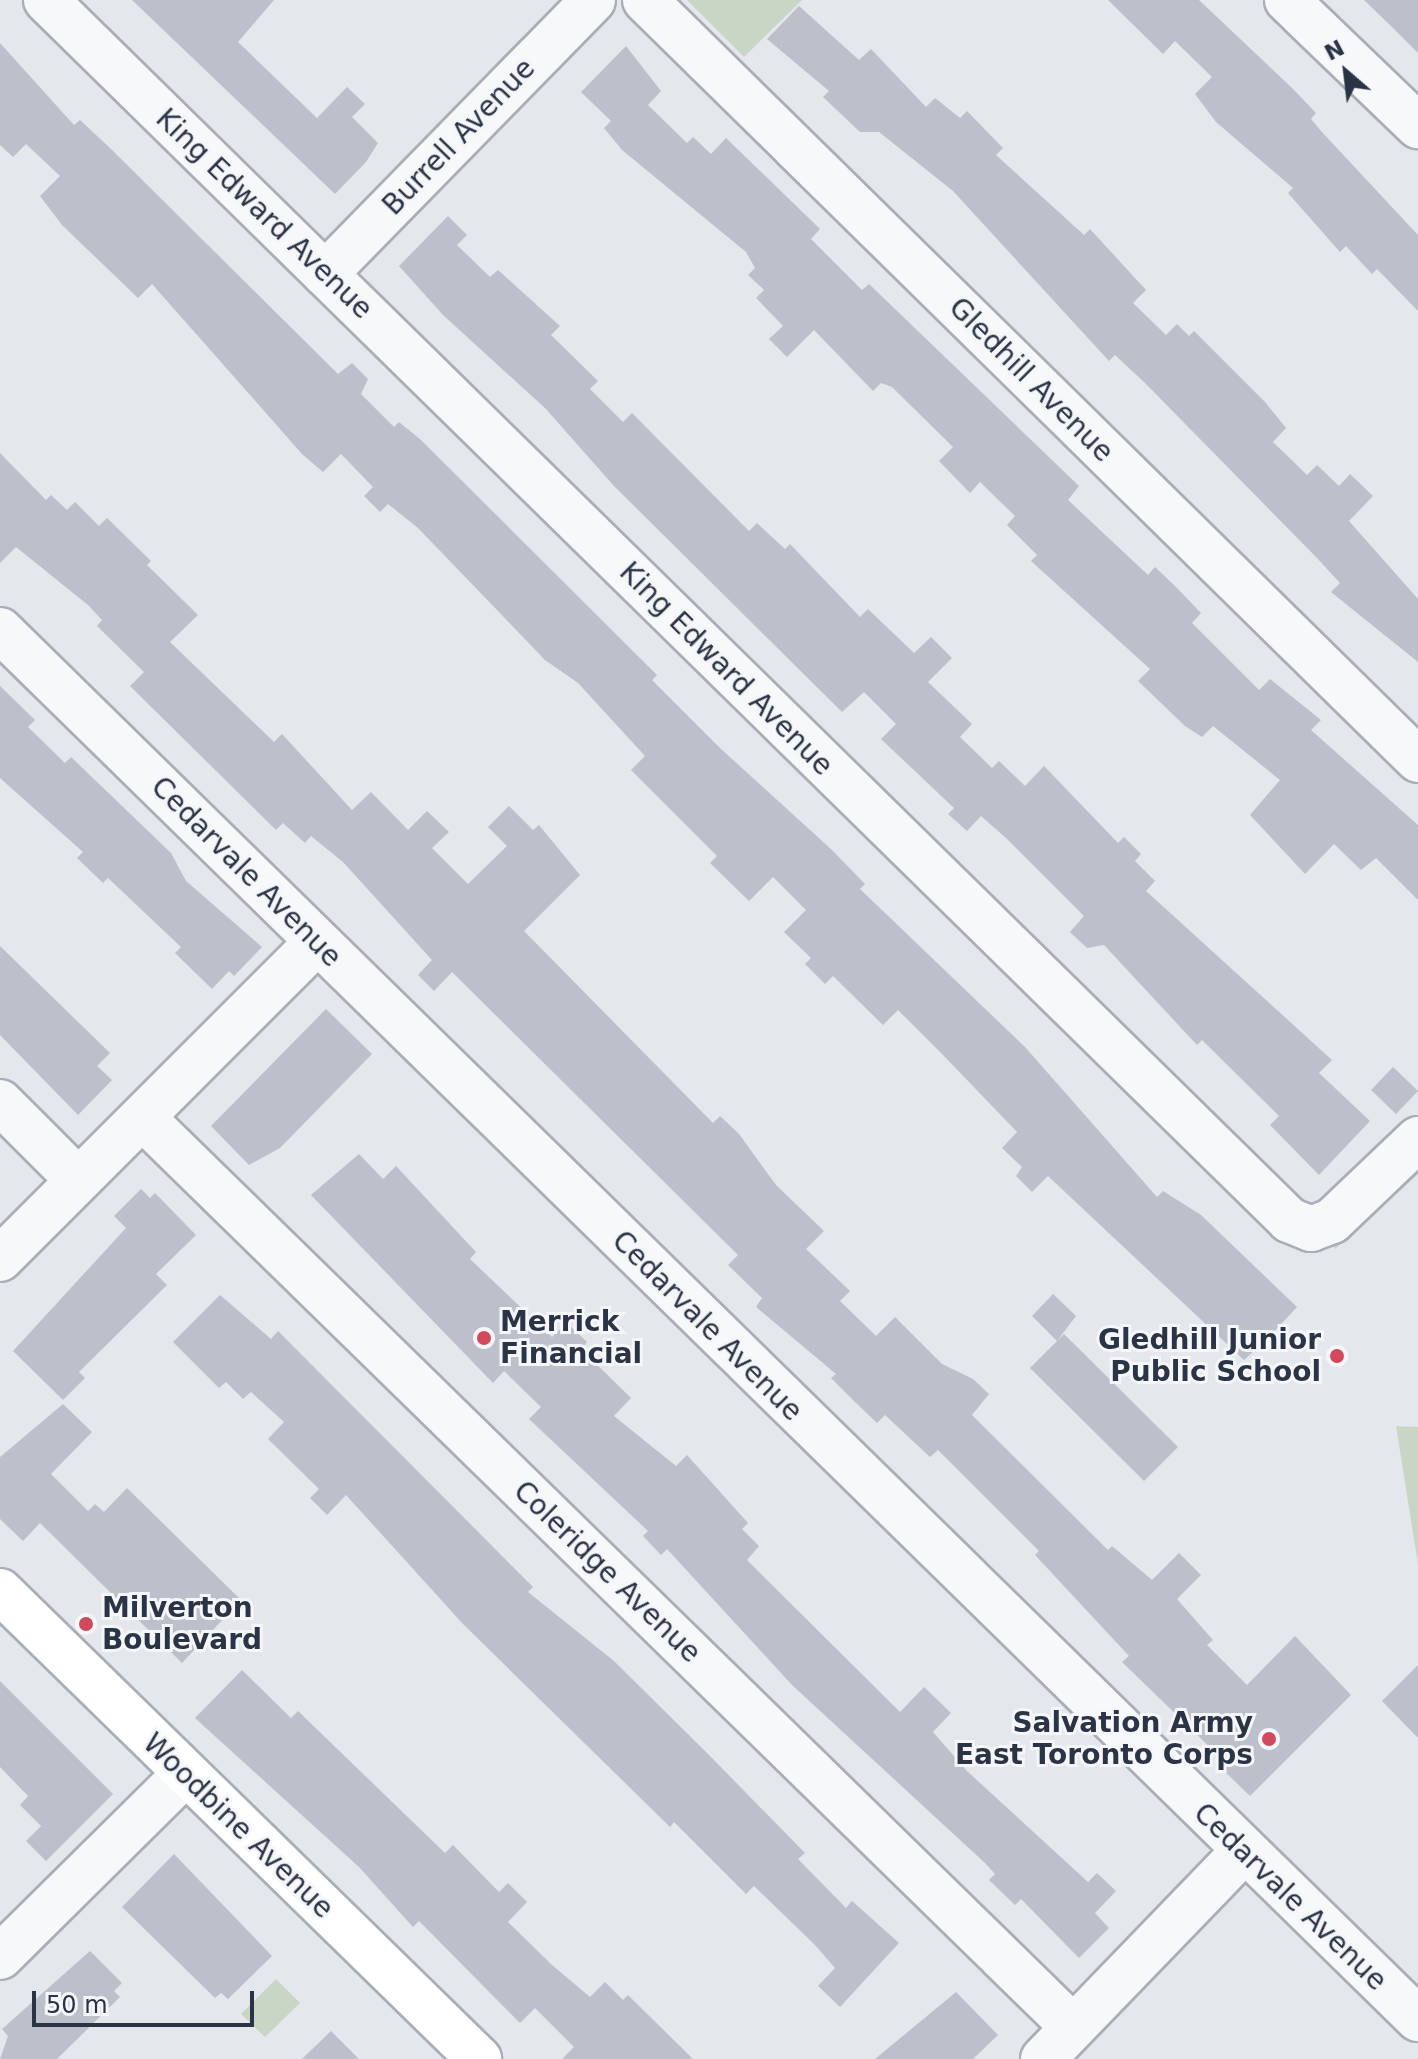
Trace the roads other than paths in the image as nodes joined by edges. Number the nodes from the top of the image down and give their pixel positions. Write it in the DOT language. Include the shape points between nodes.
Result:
graph roads {
  1 [pos="46,0"];
  2 [pos="593,0"];
  3 [pos="645,0"];
  4 [pos="1287,0"];
  5 [pos="1418,126"];
  6 [pos="325,274"];
  7 [pos="0,630"];
  8 [pos="1418,760"];
  9 [pos="317,942"];
  10 [pos="0,1102"];
  11 [pos="143,1118"];
  12 [pos="1418,1139"];
  13 [pos="78,1180"];
  14 [pos="0,1259"];
  15 [pos="0,1591"];
  16 [pos="184,1775"];
  17 [pos="1243,1852"];
  18 [pos="0,1957"];
  19 [pos="1418,2019"];
  20 [pos="1072,2026"];
  21 [pos="479,2059"];
  22 [pos="1043,2059"];
  1 -- 6 [label="street, King Edward Avenue"];
  2 -- 6 [label="street, Burrell Avenue"];
  3 -- 8 [label="street, Gledhill Avenue"];
  4 -- 5 [label="street"];
  6 -- 12 [label="street, King Edward Avenue" via="1289,1220 1311,1229 1332,1221"];
  7 -- 9 [label="street, Cedarvale Avenue"];
  9 -- 11 [label="street"];
  9 -- 17 [label="street, Cedarvale Avenue"];
  10 -- 13 [label="street"];
  11 -- 13 [label="street"];
  11 -- 20 [label="street, Coleridge Avenue"];
  13 -- 14 [label="street"];
  15 -- 16 [label="main road, Woodbine Avenue"];
  16 -- 18 [label="street"];
  16 -- 21 [label="main road, Woodbine Avenue"];
  17 -- 19 [label="street, Cedarvale Avenue"];
  17 -- 20 [label="street"];
  20 -- 22 [label="street"];
}
